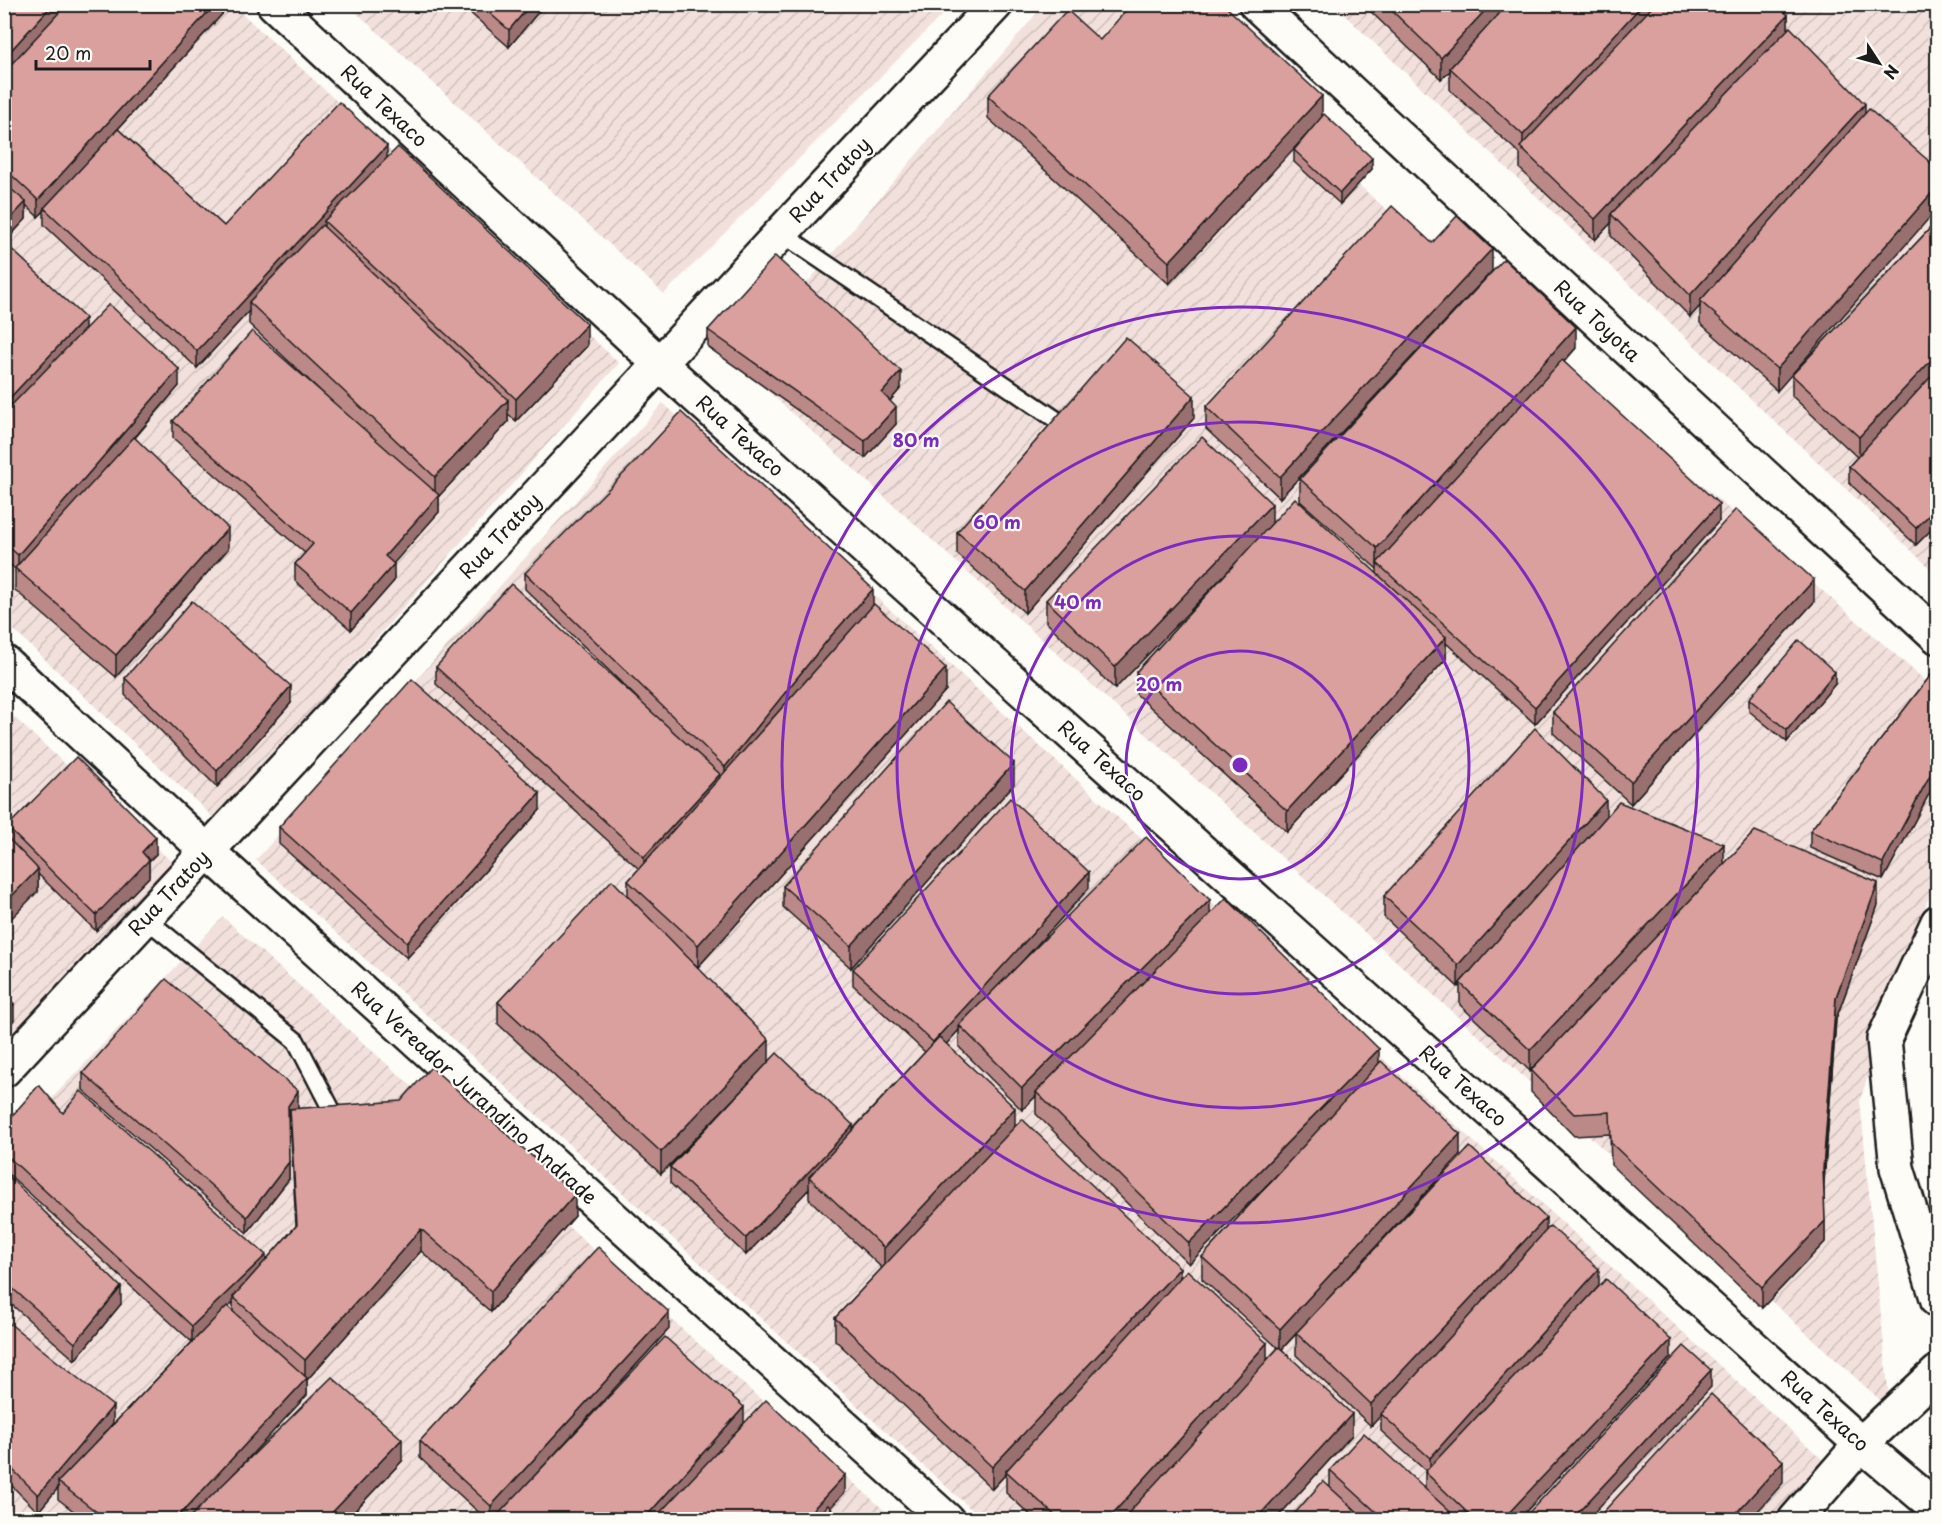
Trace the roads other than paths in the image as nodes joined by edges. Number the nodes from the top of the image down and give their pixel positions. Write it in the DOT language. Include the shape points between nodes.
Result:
graph roads {
  1 [pos="274,4"];
  2 [pos="996,4"];
  3 [pos="1256,4"];
  4 [pos="781,233"];
  5 [pos="660,364"];
  6 [pos="1067,427"];
  7 [pos="1938,637"];
  8 [pos="4,662"];
  9 [pos="207,852"];
  10 [pos="145,918"];
  11 [pos="1938,922"];
  12 [pos="4,1070"];
  13 [pos="341,1127"];
  14 [pos="1938,1301"];
  15 [pos="1938,1372"];
  16 [pos="1861,1444"];
  17 [pos="1938,1509"];
  18 [pos="947,1520"];
  19 [pos="1795,1520"];
  1 -- 5 [label="street, Rua Texaco"];
  2 -- 4 [label="street, Rua Tratoy"];
  3 -- 7 [label="street, Rua Toyota"];
  4 -- 5 [label="street, Rua Tratoy"];
  4 -- 6 [label="lane"];
  5 -- 9 [label="street, Rua Tratoy"];
  5 -- 16 [label="street, Rua Texaco"];
  8 -- 9 [label="street, Rua Vereador Jurandino Andrade"];
  9 -- 10 [label="street, Rua Tratoy"];
  9 -- 18 [label="street, Rua Vereador Jurandino Andrade"];
  10 -- 12 [label="street, Rua Tratoy"];
  10 -- 13 [label="lane" via="296,1041"];
  11 -- 14 [label="street" via="1884,1039 1897,1168"];
  15 -- 16 [label="street"];
  16 -- 17 [label="street, Rua Texaco"];
  16 -- 19 [label="street"];
}
